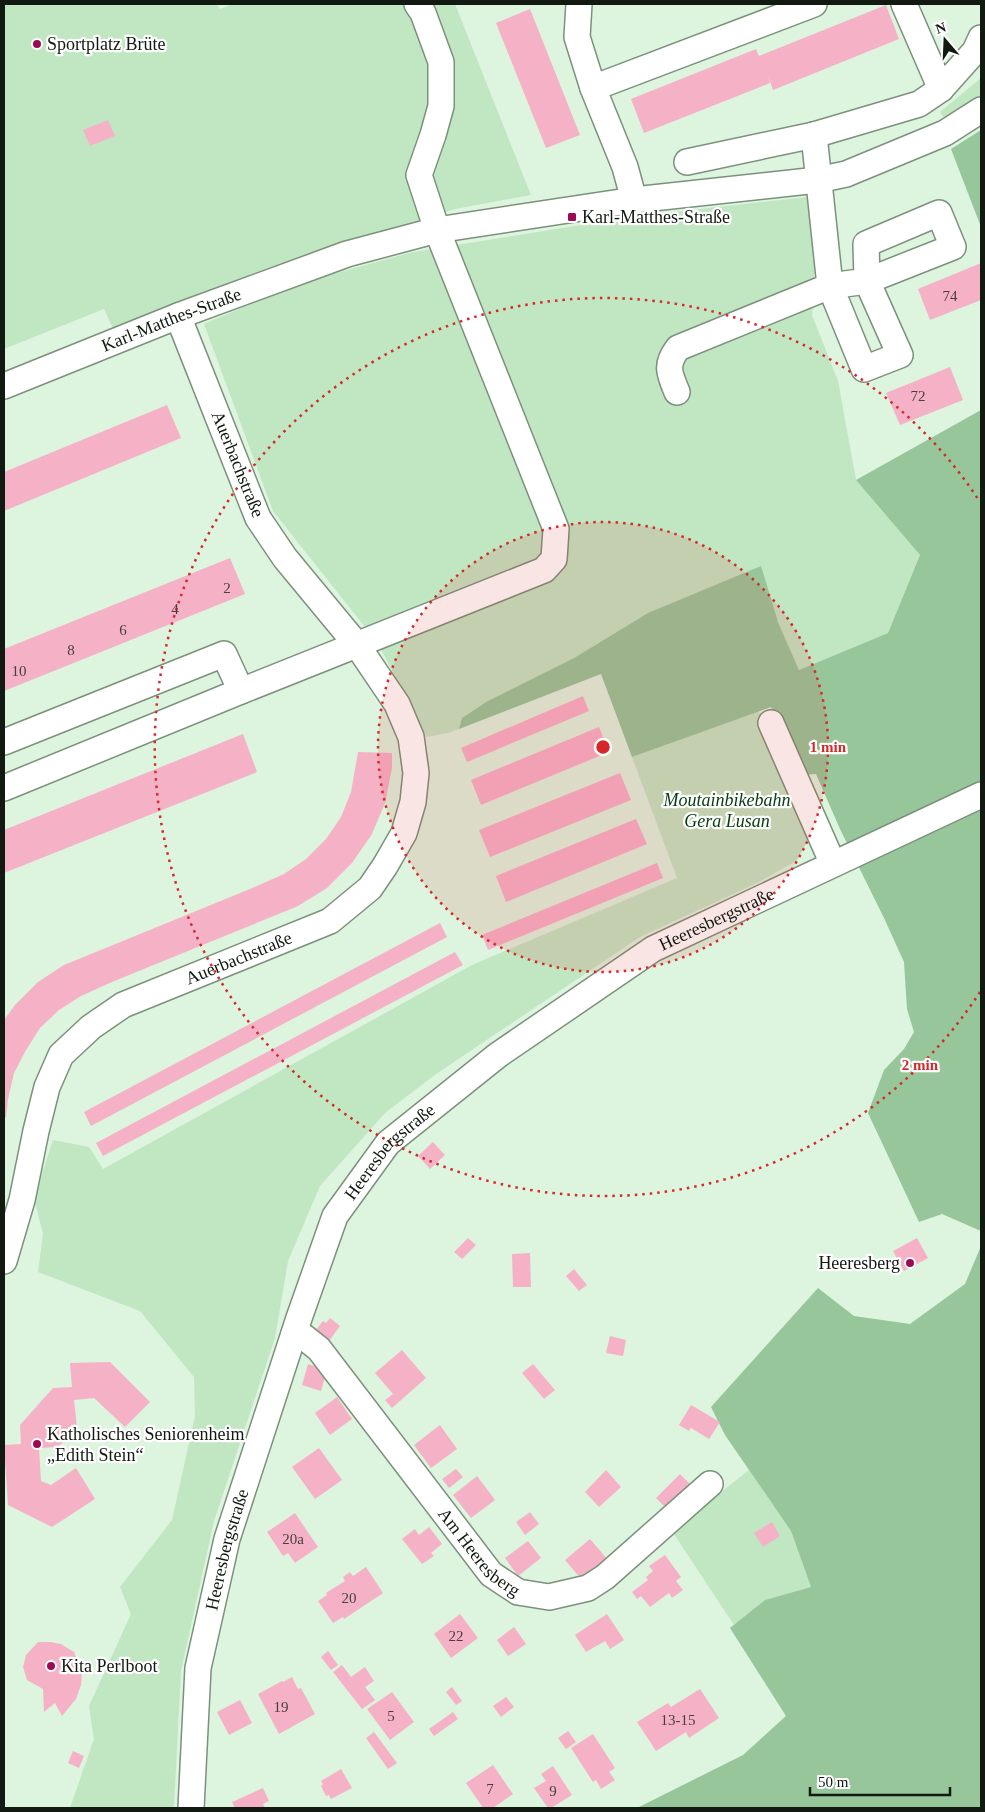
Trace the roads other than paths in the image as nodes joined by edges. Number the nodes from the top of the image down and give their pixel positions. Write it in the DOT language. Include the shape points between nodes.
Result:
graph roads {
  1 [pos="418,4"];
  2 [pos="579,4"];
  3 [pos="814,4"];
  4 [pos="904,4"];
  5 [pos="981,38"];
  6 [pos="593,88"];
  7 [pos="941,89"];
  8 [pos="981,110"];
  9 [pos="814,135"];
  10 [pos="687,162"];
  11 [pos="818,180"];
  12 [pos="634,200"];
  13 [pos="437,230"];
  14 [pos="830,286"];
  15 [pos="178,316"];
  16 [pos="4,386"];
  17 [pos="677,392"];
  18 [pos="357,645"];
  19 [pos="241,691"];
  20 [pos="771,723"];
  21 [pos="4,742"];
  22 [pos="4,788"];
  23 [pos="981,795"];
  24 [pos="833,864"];
  25 [pos="4,1262"];
  26 [pos="294,1334"];
  27 [pos="710,1484"];
  28 [pos="190,1808"];
  1 -- 13 [label="street" via="440,62 441,106 419,175"];
  2 -- 6 [label="street" via="577,38"];
  3 -- 6 [label="street"];
  4 -- 7 [label="street"];
  5 -- 7 [label="street" via="975,50"];
  6 -- 12 [label="street"];
  7 -- 9 [label="street" via="919,104"];
  8 -- 11 [label="street, Karl-Matthes-Straße" via="945,133 846,174"];
  9 -- 10 [label="street"];
  9 -- 11 [label="street"];
  11 -- 12 [label="street, Karl-Matthes-Straße"];
  11 -- 14 [label="street"];
  12 -- 13 [label="street, Karl-Matthes-Straße"];
  13 -- 15 [label="street, Karl-Matthes-Straße" via="347,254"];
  13 -- 18 [label="street" via="556,529 554,559 544,570"];
  14 -- 14 [label="street" via="867,281 900,355 864,369"];
  14 -- 17 [label="street" via="678,348 668,368"];
  15 -- 16 [label="street, Karl-Matthes-Straße"];
  15 -- 18 [label="street, Auerbachstraße" via="258,518 285,558"];
  18 -- 19 [label="street"];
  18 -- 25 [label="street, Auerbachstraße" via="397,704 411,737 416,772 413,802 404,833 370,888 330,921 123,1005 91,1027 61,1055 47,1087 22,1200"];
  19 -- 21 [label="street" via="224,654"];
  19 -- 22 [label="street"];
  20 -- 24 [label="street"];
  23 -- 24 [label="street, Heeresbergstraße"];
  24 -- 26 [label="street, Heeresbergstraße" via="653,949 498,1055 388,1143 335,1216"];
  26 -- 27 [label="street, Am Heeresberg" via="304,1337 319,1349 491,1574 518,1592 549,1597 588,1588 605,1577"];
  26 -- 28 [label="street, Heeresbergstraße" via="227,1538 198,1668"];
}
